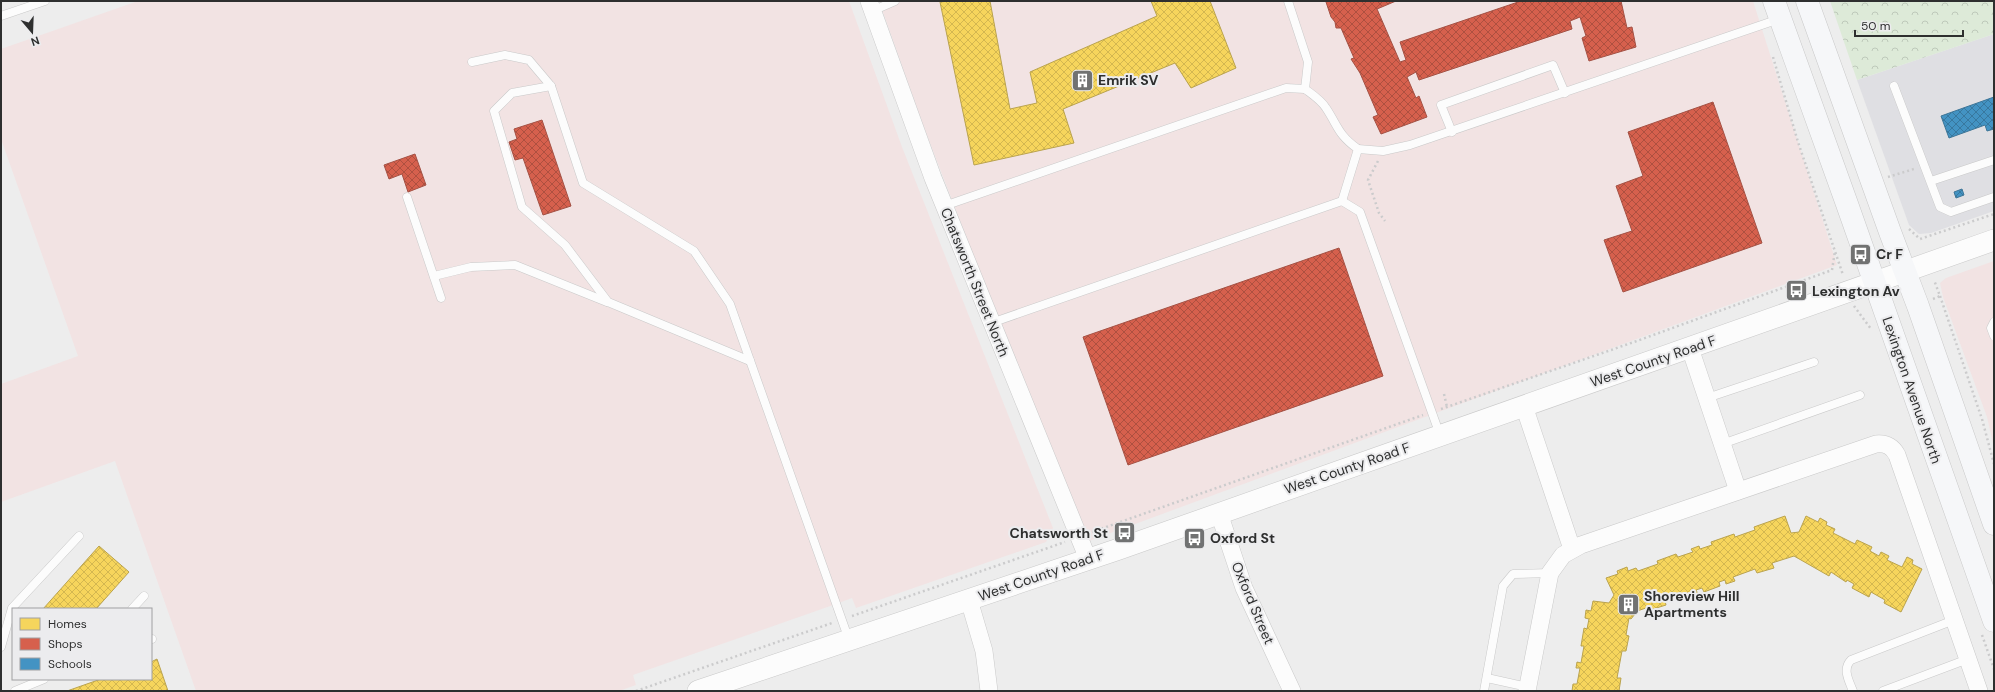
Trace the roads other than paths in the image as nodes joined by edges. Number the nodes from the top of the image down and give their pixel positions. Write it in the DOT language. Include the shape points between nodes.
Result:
graph roads {
  1 [pos="46,1"];
  2 [pos="895,1"];
  3 [pos="1288,1"];
  4 [pos="1808,1"];
  5 [pos="870,6"];
  6 [pos="1777,10"];
  7 [pos="1,16"];
  8 [pos="472,62"];
  9 [pos="551,86"];
  10 [pos="1894,86"];
  11 [pos="1305,89"];
  12 [pos="1565,93"];
  13 [pos="1452,132"];
  14 [pos="1358,149"];
  15 [pos="1994,160"];
  16 [pos="1931,181"];
  17 [pos="407,197"];
  18 [pos="1994,197"];
  19 [pos="1342,201"];
  20 [pos="944,206"];
  21 [pos="1994,240"];
  22 [pos="1905,270"];
  23 [pos="434,276"];
  24 [pos="1874,282"];
  25 [pos="441,298"];
  26 [pos="608,302"];
  27 [pos="1994,322"];
  28 [pos="991,323"];
  29 [pos="1994,336"];
  30 [pos="1690,348"];
  31 [pos="750,361"];
  32 [pos="1814,362"];
  33 [pos="1860,395"];
  34 [pos="1707,398"];
  35 [pos="1524,406"];
  36 [pos="1441,435"];
  37 [pos="1722,444"];
  38 [pos="1738,491"];
  39 [pos="1219,513"];
  40 [pos="1994,524"];
  41 [pos="79,536"];
  42 [pos="1572,549"];
  43 [pos="1088,559"];
  44 [pos="1550,573"];
  45 [pos="144,596"];
  46 [pos="968,600"];
  47 [pos="133,608"];
  48 [pos="1954,620"];
  49 [pos="1994,621"];
  50 [pos="849,641"];
  51 [pos="1,648"];
  52 [pos="1968,659"];
  53 [pos="1487,678"];
  54 [pos="42,680"];
  55 [pos="1527,689"];
  56 [pos="15,691"];
  57 [pos="698,691"];
  58 [pos="989,691"];
  59 [pos="1292,691"];
  60 [pos="1484,691"];
  61 [pos="1853,691"];
  62 [pos="1883,691"];
  63 [pos="1980,691"];
  1 -- 7 [label="lane"];
  2 -- 5 [label="lane"];
  3 -- 11 [label="lane" via="1308,62"];
  4 -- 22 [label="main road"];
  5 -- 20 [label="street, Chatsworth Street North"];
  6 -- 12 [label="lane" via="1763,23"];
  6 -- 24 [label="main road, Lexington Avenue North"];
  8 -- 9 [label="lane" via="505,55 529,60"];
  9 -- 26 [label="lane" via="512,93 494,111 522,207 565,245"];
  9 -- 31 [label="lane" via="583,183 694,251 730,304"];
  10 -- 16 [label="lane"];
  11 -- 14 [label="lane" via="1320,100 1339,133"];
  11 -- 20 [label="lane" via="1286,88"];
  12 -- 13 [label="lane"];
  12 -- 13 [label="lane" via="1553,65 1442,105"];
  13 -- 14 [label="lane" via="1380,151"];
  14 -- 19 [label="lane"];
  15 -- 16 [label="lane"];
  16 -- 18 [label="lane" via="1940,207 1951,212"];
  17 -- 23 [label="lane"];
  19 -- 28 [label="lane"];
  19 -- 36 [label="lane" via="1360,212"];
  20 -- 28 [label="street, Chatsworth Street North"];
  21 -- 22 [label="street, West County Road F"];
  22 -- 24 [label="street, West County Road F"];
  22 -- 40 [label="main road"];
  23 -- 25 [label="lane"];
  23 -- 26 [label="lane" via="471,267 515,265"];
  24 -- 30 [label="street, West County Road F"];
  24 -- 49 [label="main road, Lexington Avenue North"];
  26 -- 31 [label="lane"];
  27 -- 29 [label="lane" via="1991,328"];
  28 -- 43 [label="street, Chatsworth Street North"];
  30 -- 34 [label="street"];
  30 -- 35 [label="street, West County Road F"];
  31 -- 50 [label="lane"];
  32 -- 34 [label="lane"];
  33 -- 37 [label="lane"];
  34 -- 37 [label="street"];
  35 -- 36 [label="street, West County Road F"];
  35 -- 42 [label="street"];
  36 -- 39 [label="street, West County Road F"];
  37 -- 38 [label="street"];
  38 -- 42 [label="street"];
  38 -- 48 [label="street" via="1876,444 1888,445 1897,455"];
  39 -- 43 [label="street, West County Road F"];
  39 -- 59 [label="street, Oxford Street" via="1244,588"];
  41 -- 51 [label="lane" via="12,608"];
  42 -- 44 [label="street" via="1563,555"];
  43 -- 46 [label="street, West County Road F"];
  44 -- 53 [label="lane" via="1513,574 1503,586"];
  44 -- 55 [label="street"];
  45 -- 47 [label="lane"];
  46 -- 50 [label="street, West County Road F"];
  46 -- 58 [label="street" via="984,651"];
  48 -- 52 [label="street"];
  48 -- 61 [label="lane" via="1852,660 1846,670"];
  50 -- 57 [label="street, West County Road F"];
  52 -- 62 [label="lane"];
  52 -- 63 [label="street"];
  53 -- 55 [label="lane"];
  53 -- 60 [label="lane"];
  54 -- 56 [label="lane"];
}
